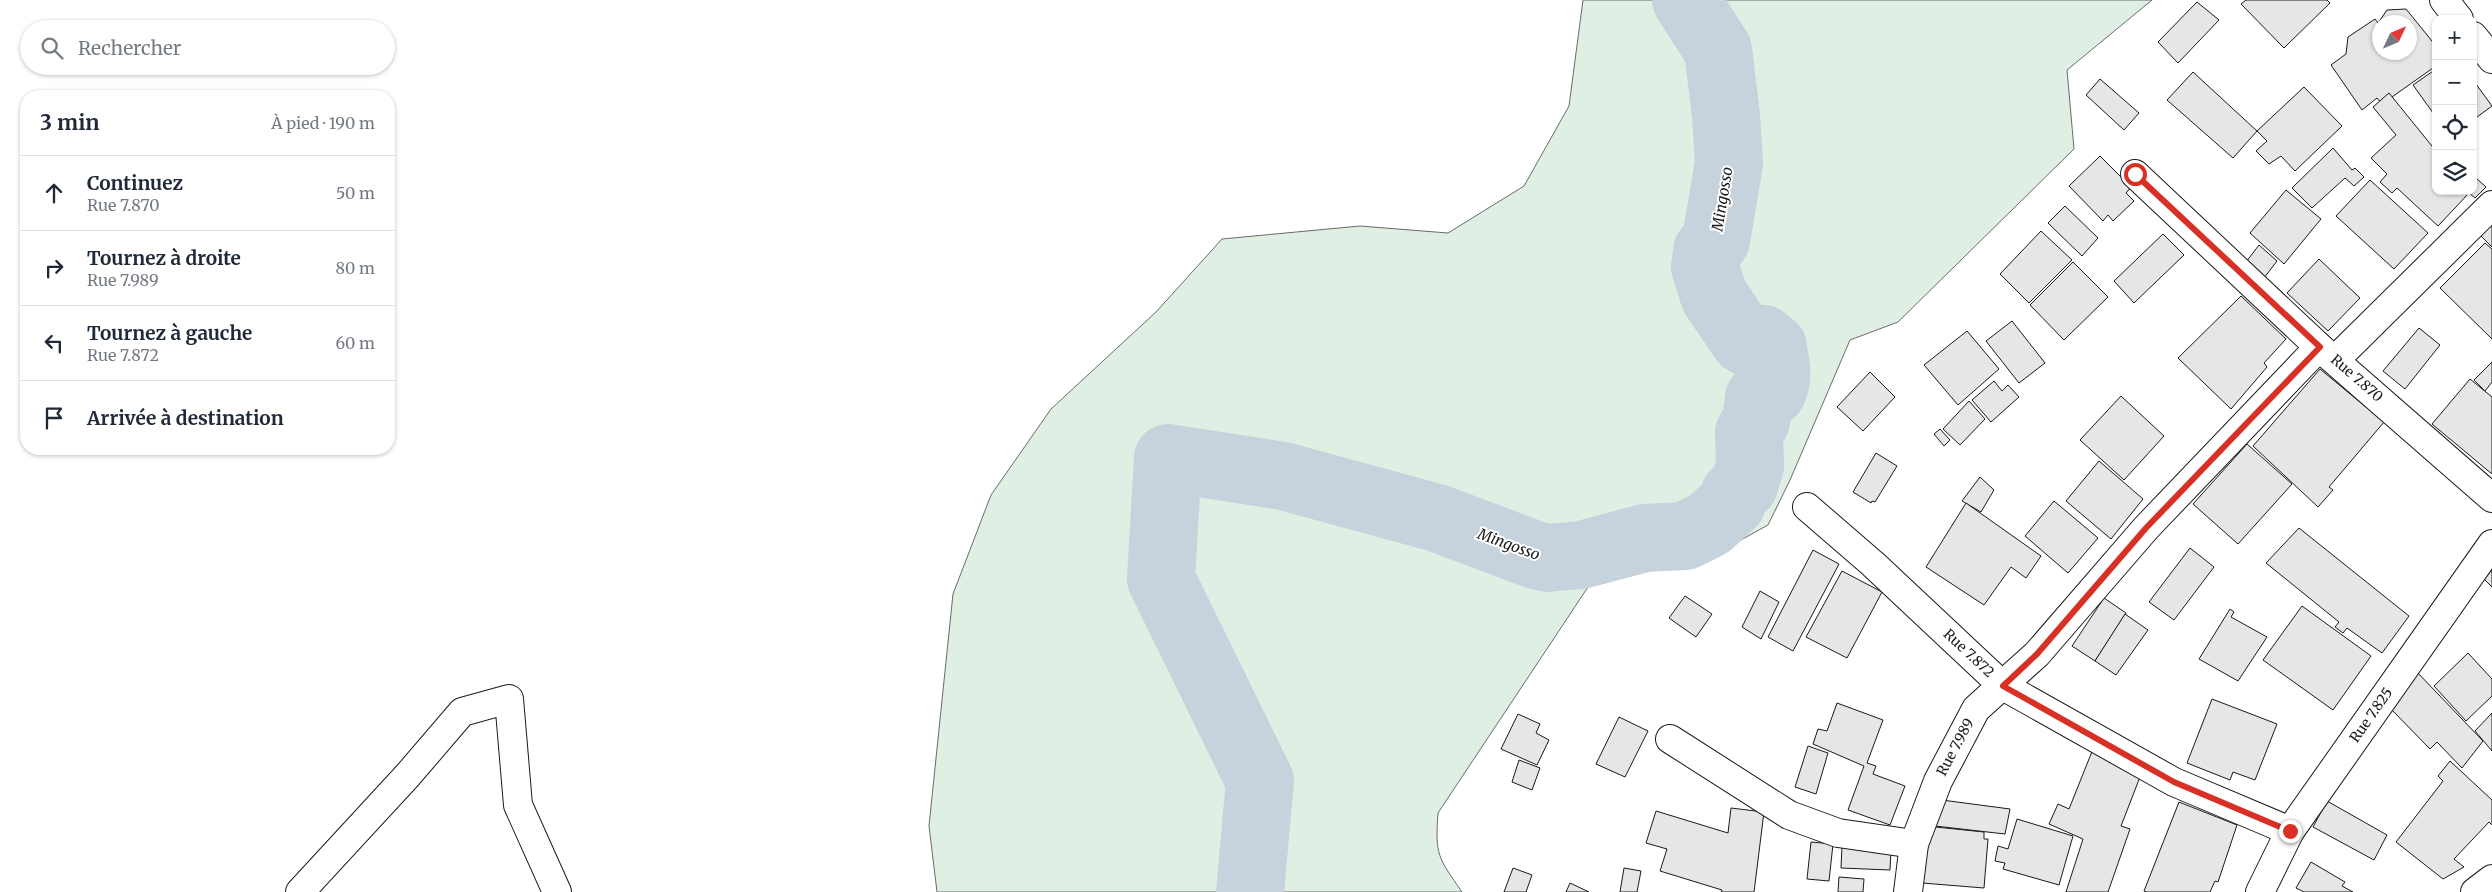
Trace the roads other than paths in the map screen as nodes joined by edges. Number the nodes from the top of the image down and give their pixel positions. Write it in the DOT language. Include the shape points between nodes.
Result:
graph roads {
  1 [pos="2444,0"];
  2 [pos="2456,15"];
  3 [pos="2477,41"];
  4 [pos="2492,58"];
  5 [pos="2135,174"];
  6 [pos="2492,205"];
  7 [pos="2328,353"];
  8 [pos="2492,498"];
  9 [pos="1807,507"];
  10 [pos="2492,544"];
  11 [pos="2003,686"];
  12 [pos="1670,739"];
  13 [pos="2290,831"];
  14 [pos="1914,844"];
  15 [pos="2492,879"];
  16 [pos="300,892"];
  17 [pos="557,892"];
  18 [pos="1908,892"];
  19 [pos="2260,892"];
  20 [pos="2475,892"];
  1 -- 2 [label="street"];
  3 -- 4 [label="street"];
  5 -- 7 [label="street, Rue 7.870"];
  6 -- 7 [label="street, Rue 7.989"];
  7 -- 8 [label="street, Rue 7.870"];
  7 -- 11 [label="street, Rue 7.989" via="2146,528 2037,654"];
  9 -- 11 [label="street, Rue 7.872"];
  10 -- 13 [label="street, Rue 7.825"];
  11 -- 13 [label="street, Rue 7.872" via="2174,782"];
  11 -- 14 [label="street, Rue 7.989" via="1976,709 1938,781"];
  12 -- 14 [label="street" via="1789,815 1838,833"];
  13 -- 19 [label="street, Rue 7.825"];
  14 -- 18 [label="street, Rue 7.989"];
  15 -- 20 [label="street"];
  16 -- 17 [label="street" via="408,776 462,712 509,699 518,805"];
}
